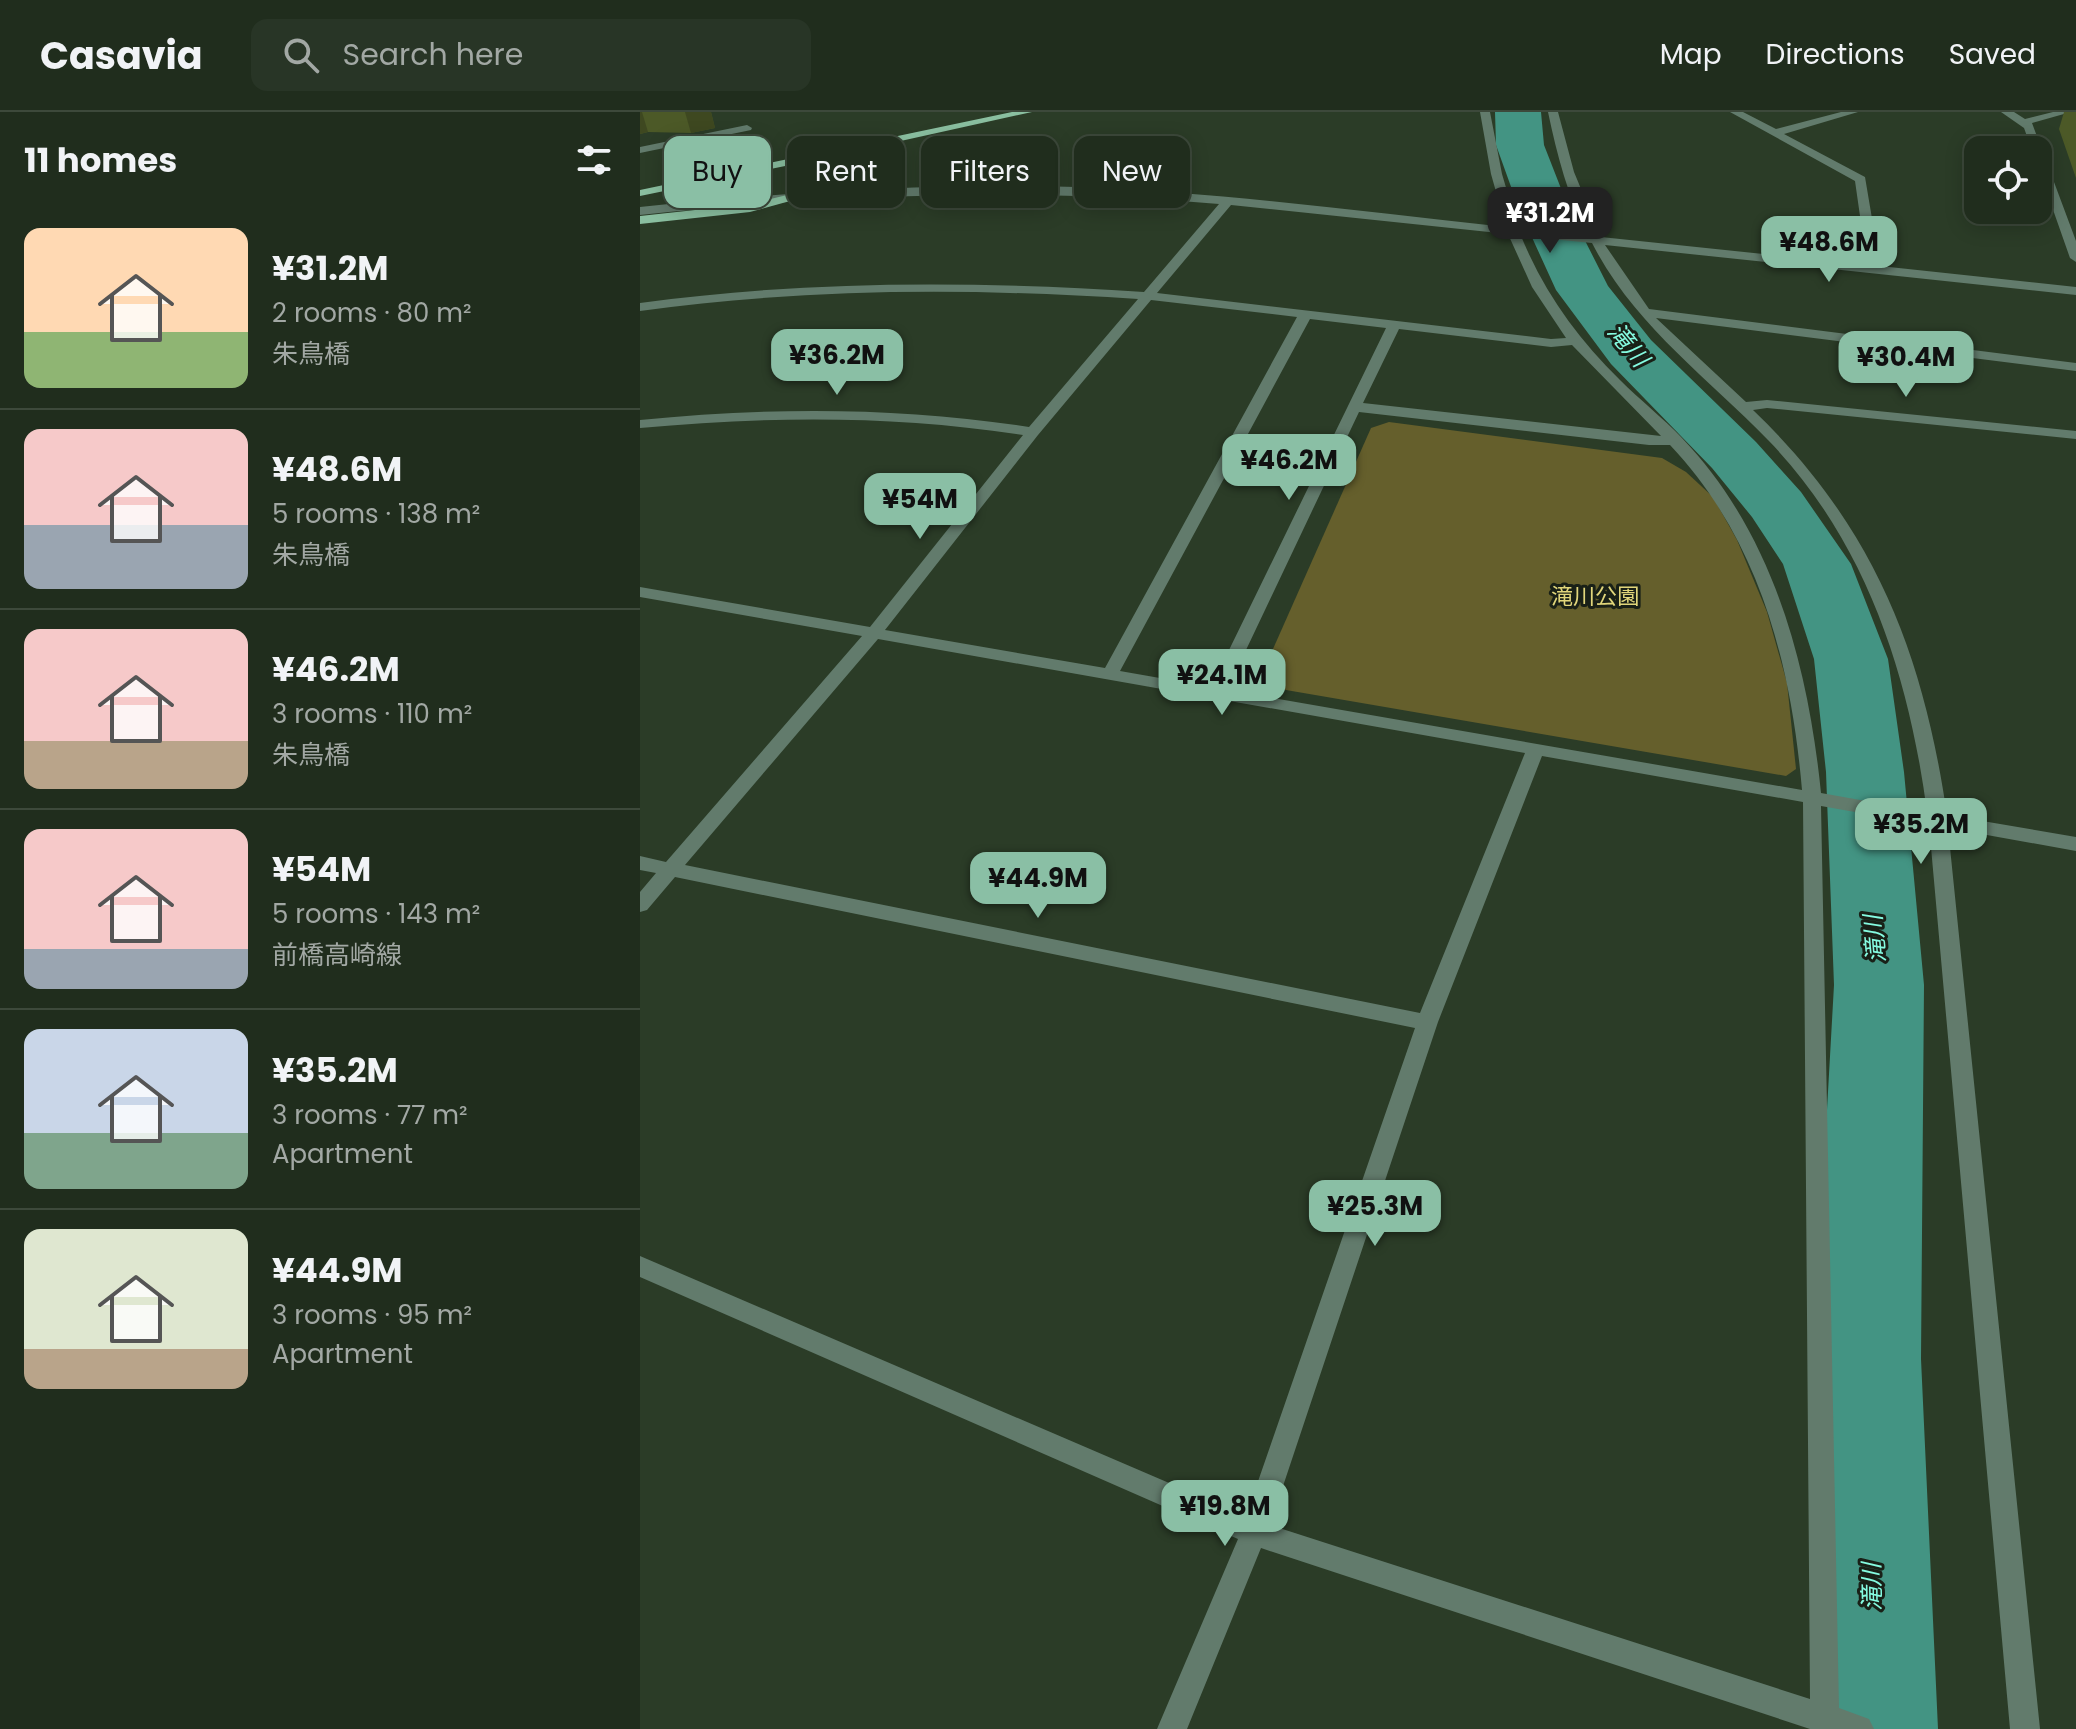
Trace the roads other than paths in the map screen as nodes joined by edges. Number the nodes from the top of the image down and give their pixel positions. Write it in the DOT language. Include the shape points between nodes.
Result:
graph roads {
  1 [pos="1027,112"];
  2 [pos="1485,112"];
  3 [pos="1553,112"];
  4 [pos="1735,112"];
  5 [pos="1853,112"];
  6 [pos="2006,112"];
  7 [pos="2066,112"];
  8 [pos="2025,122"];
  9 [pos="747,128"];
  10 [pos="1774,133"];
  11 [pos="2032,136"];
  12 [pos="905,137"];
  13 [pos="640,150"];
  14 [pos="787,161"];
  15 [pos="905,189"];
  16 [pos="2052,190"];
  17 [pos="640,193"];
  18 [pos="787,196"];
  19 [pos="787,198"];
  20 [pos="1228,201"];
  21 [pos="640,211"];
  22 [pos="640,220"];
  23 [pos="1516,233"];
  24 [pos="1590,241"];
  25 [pos="2076,258"];
  26 [pos="1874,270"];
  27 [pos="2076,291"];
  28 [pos="1149,296"];
  29 [pos="640,307"];
  30 [pos="1646,313"];
  31 [pos="1305,315"];
  32 [pos="1394,325"];
  33 [pos="1576,341"];
  34 [pos="2076,367"];
  35 [pos="1357,407"];
  36 [pos="1740,407"];
  37 [pos="640,424"];
  38 [pos="1033,432"];
  39 [pos="2076,435"];
  40 [pos="1676,440"];
  41 [pos="640,592"];
  42 [pos="872,635"];
  43 [pos="1109,676"];
  44 [pos="1216,695"];
  45 [pos="1535,750"];
  46 [pos="1812,799"];
  47 [pos="1938,821"];
  48 [pos="2076,844"];
  49 [pos="640,863"];
  50 [pos="670,868"];
  51 [pos="640,905"];
  52 [pos="1427,1022"];
  53 [pos="640,1266"];
  54 [pos="1254,1533"];
  55 [pos="1839,1726"];
  56 [pos="1172,1729"];
  57 [pos="2025,1729"];
  1 -- 12 [label="main road"];
  2 -- 23 [label="street" via="1491,163"];
  3 -- 24 [label="street" via="1564,165"];
  4 -- 10 [label="street"];
  5 -- 10 [label="street"];
  6 -- 8 [label="street"];
  7 -- 8 [label="street"];
  8 -- 11 [label="street"];
  9 -- 13 [label="street"];
  10 -- 26 [label="street" via="1861,179"];
  14 -- 17 [label="main road"];
  15 -- 20 [label="street" via="1031,188"];
  16 -- 25 [label="street"];
  18 -- 21 [label="street"];
  19 -- 22 [label="main road" via="750,208"];
  20 -- 23 [label="street"];
  20 -- 28 [label="street"];
  23 -- 24 [label="street"];
  23 -- 33 [label="street" via="1536,283"];
  24 -- 26 [label="street"];
  24 -- 30 [label="street"];
  26 -- 27 [label="street"];
  28 -- 29 [label="street" via="882,286 729,295"];
  28 -- 31 [label="street"];
  28 -- 38 [label="street"];
  30 -- 34 [label="street"];
  30 -- 36 [label="street"];
  31 -- 32 [label="street"];
  31 -- 43 [label="street"];
  32 -- 33 [label="street" via="1551,343"];
  32 -- 35 [label="street"];
  33 -- 40 [label="street"];
  35 -- 40 [label="street"];
  35 -- 44 [label="street"];
  36 -- 39 [label="street" via="1767,404"];
  36 -- 47 [label="street" via="1810,477 1865,568 1914,689"];
  37 -- 38 [label="street" via="709,417 884,417"];
  38 -- 42 [label="street"];
  40 -- 46 [label="street" via="1723,501 1764,577 1797,679"];
  41 -- 42 [label="street"];
  42 -- 43 [label="street"];
  42 -- 50 [label="street"];
  43 -- 44 [label="street"];
  44 -- 45 [label="street"];
  45 -- 46 [label="street"];
  45 -- 52 [label="street"];
  46 -- 47 [label="street"];
  46 -- 55 [label="street"];
  47 -- 48 [label="street"];
  47 -- 57 [label="street"];
  49 -- 50 [label="street"];
  50 -- 51 [label="street"];
  50 -- 52 [label="street"];
  52 -- 54 [label="street"];
  53 -- 54 [label="street"];
  54 -- 55 [label="street"];
  54 -- 56 [label="street"];
}
